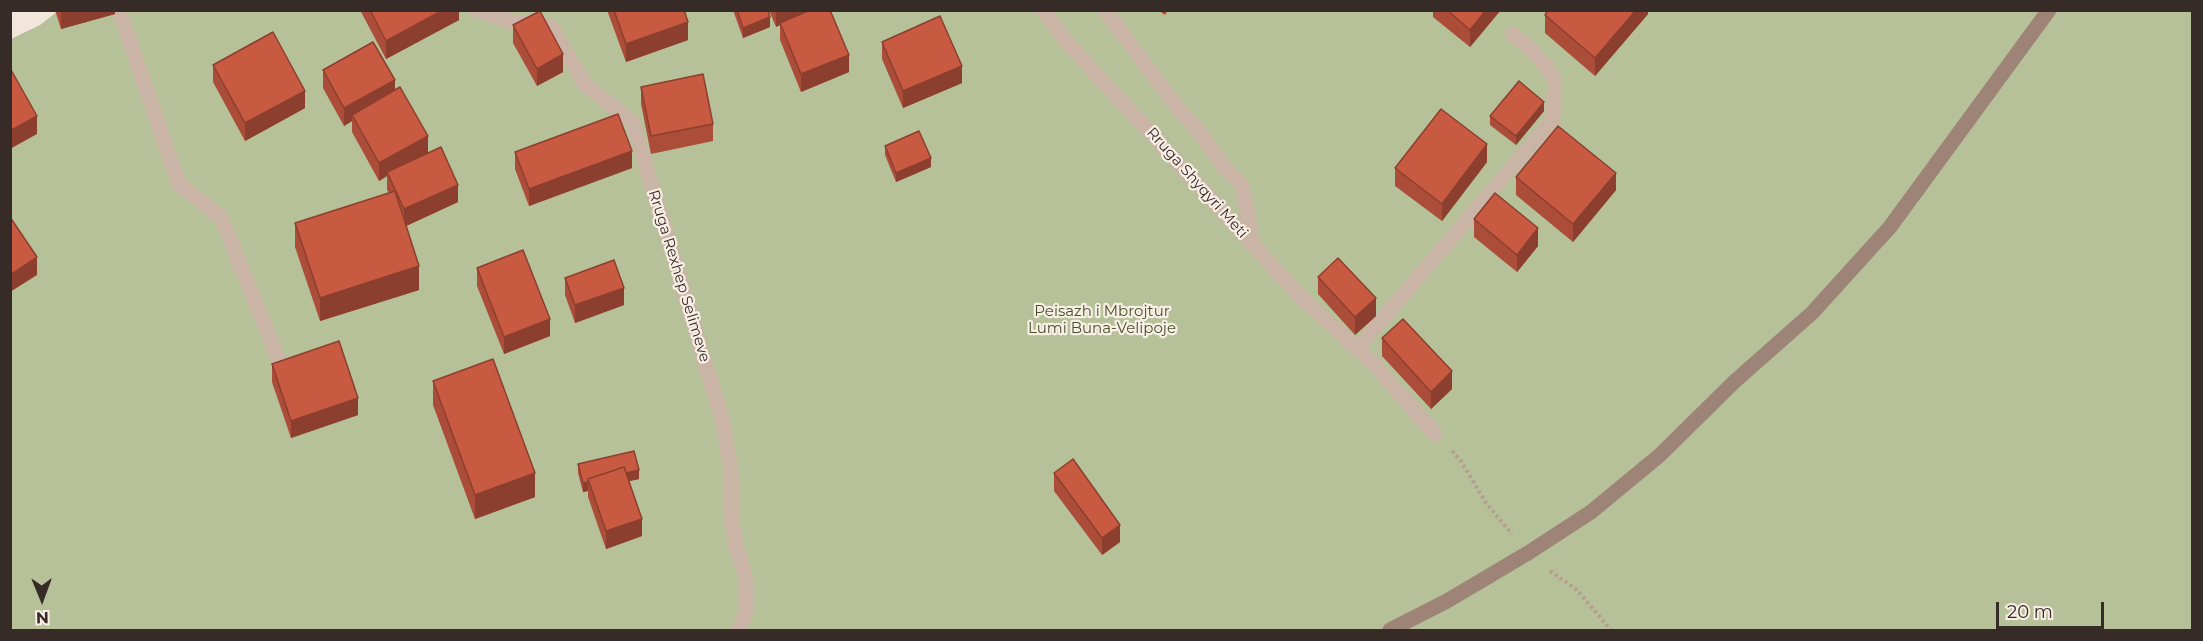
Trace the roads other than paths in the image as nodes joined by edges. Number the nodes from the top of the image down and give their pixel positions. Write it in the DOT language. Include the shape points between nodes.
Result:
graph roads {
  1 [pos="119,10"];
  2 [pos="476,10"];
  3 [pos="1043,10"];
  4 [pos="1106,10"];
  5 [pos="2049,10"];
  6 [pos="1512,34"];
  7 [pos="1253,245"];
  8 [pos="1357,349"];
  9 [pos="278,358"];
  10 [pos="1435,434"];
  11 [pos="738,630"];
  12 [pos="1390,630"];
  1 -- 9 [label="street" via="179,183 221,217"];
  2 -- 11 [label="street, Rruga Rexhep Selimeve" via="513,22 552,26 584,83 633,123 723,422 731,471 732,524 746,578 746,613"];
  3 -- 7 [label="street, Rruga Shyqyri Meti" via="1065,40"];
  4 -- 7 [label="street" via="1177,107 1242,185"];
  5 -- 12 [label="main road" via="1890,227 1812,313 1660,455 1591,512 1447,601"];
  6 -- 8 [label="street" via="1530,48 1555,81 1553,119"];
  7 -- 8 [label="street, Rruga Shyqyri Meti"];
  8 -- 10 [label="street, Rruga Shyqyri Meti"];
}
